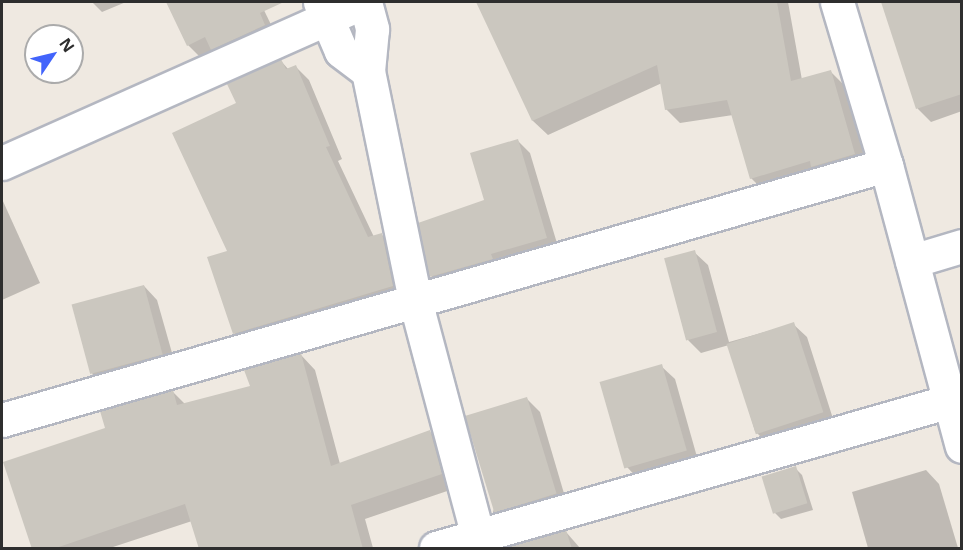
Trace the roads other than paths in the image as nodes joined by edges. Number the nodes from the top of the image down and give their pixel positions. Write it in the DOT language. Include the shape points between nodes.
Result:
graph roads {
  1 [pos="364,2"];
  2 [pos="837,2"];
  3 [pos="324,10"];
  4 [pos="368,71"];
  5 [pos="2,163"];
  6 [pos="886,165"];
  7 [pos="962,246"];
  8 [pos="912,261"];
  9 [pos="415,300"];
  10 [pos="950,401"];
  11 [pos="2,420"];
  12 [pos="962,446"];
  13 [pos="479,543"];
  14 [pos="436,549"];
  1 -- 3 [label="street"];
  1 -- 4 [label="street" via="372,29"];
  2 -- 6 [label="street"];
  3 -- 4 [label="street" via="341,51"];
  3 -- 5 [label="street"];
  4 -- 9 [label="street"];
  6 -- 8 [label="street"];
  6 -- 9 [label="street"];
  7 -- 8 [label="street"];
  8 -- 10 [label="street"];
  9 -- 11 [label="street"];
  9 -- 13 [label="street"];
  10 -- 12 [label="street"];
  10 -- 13 [label="street"];
  13 -- 14 [label="street"];
}
